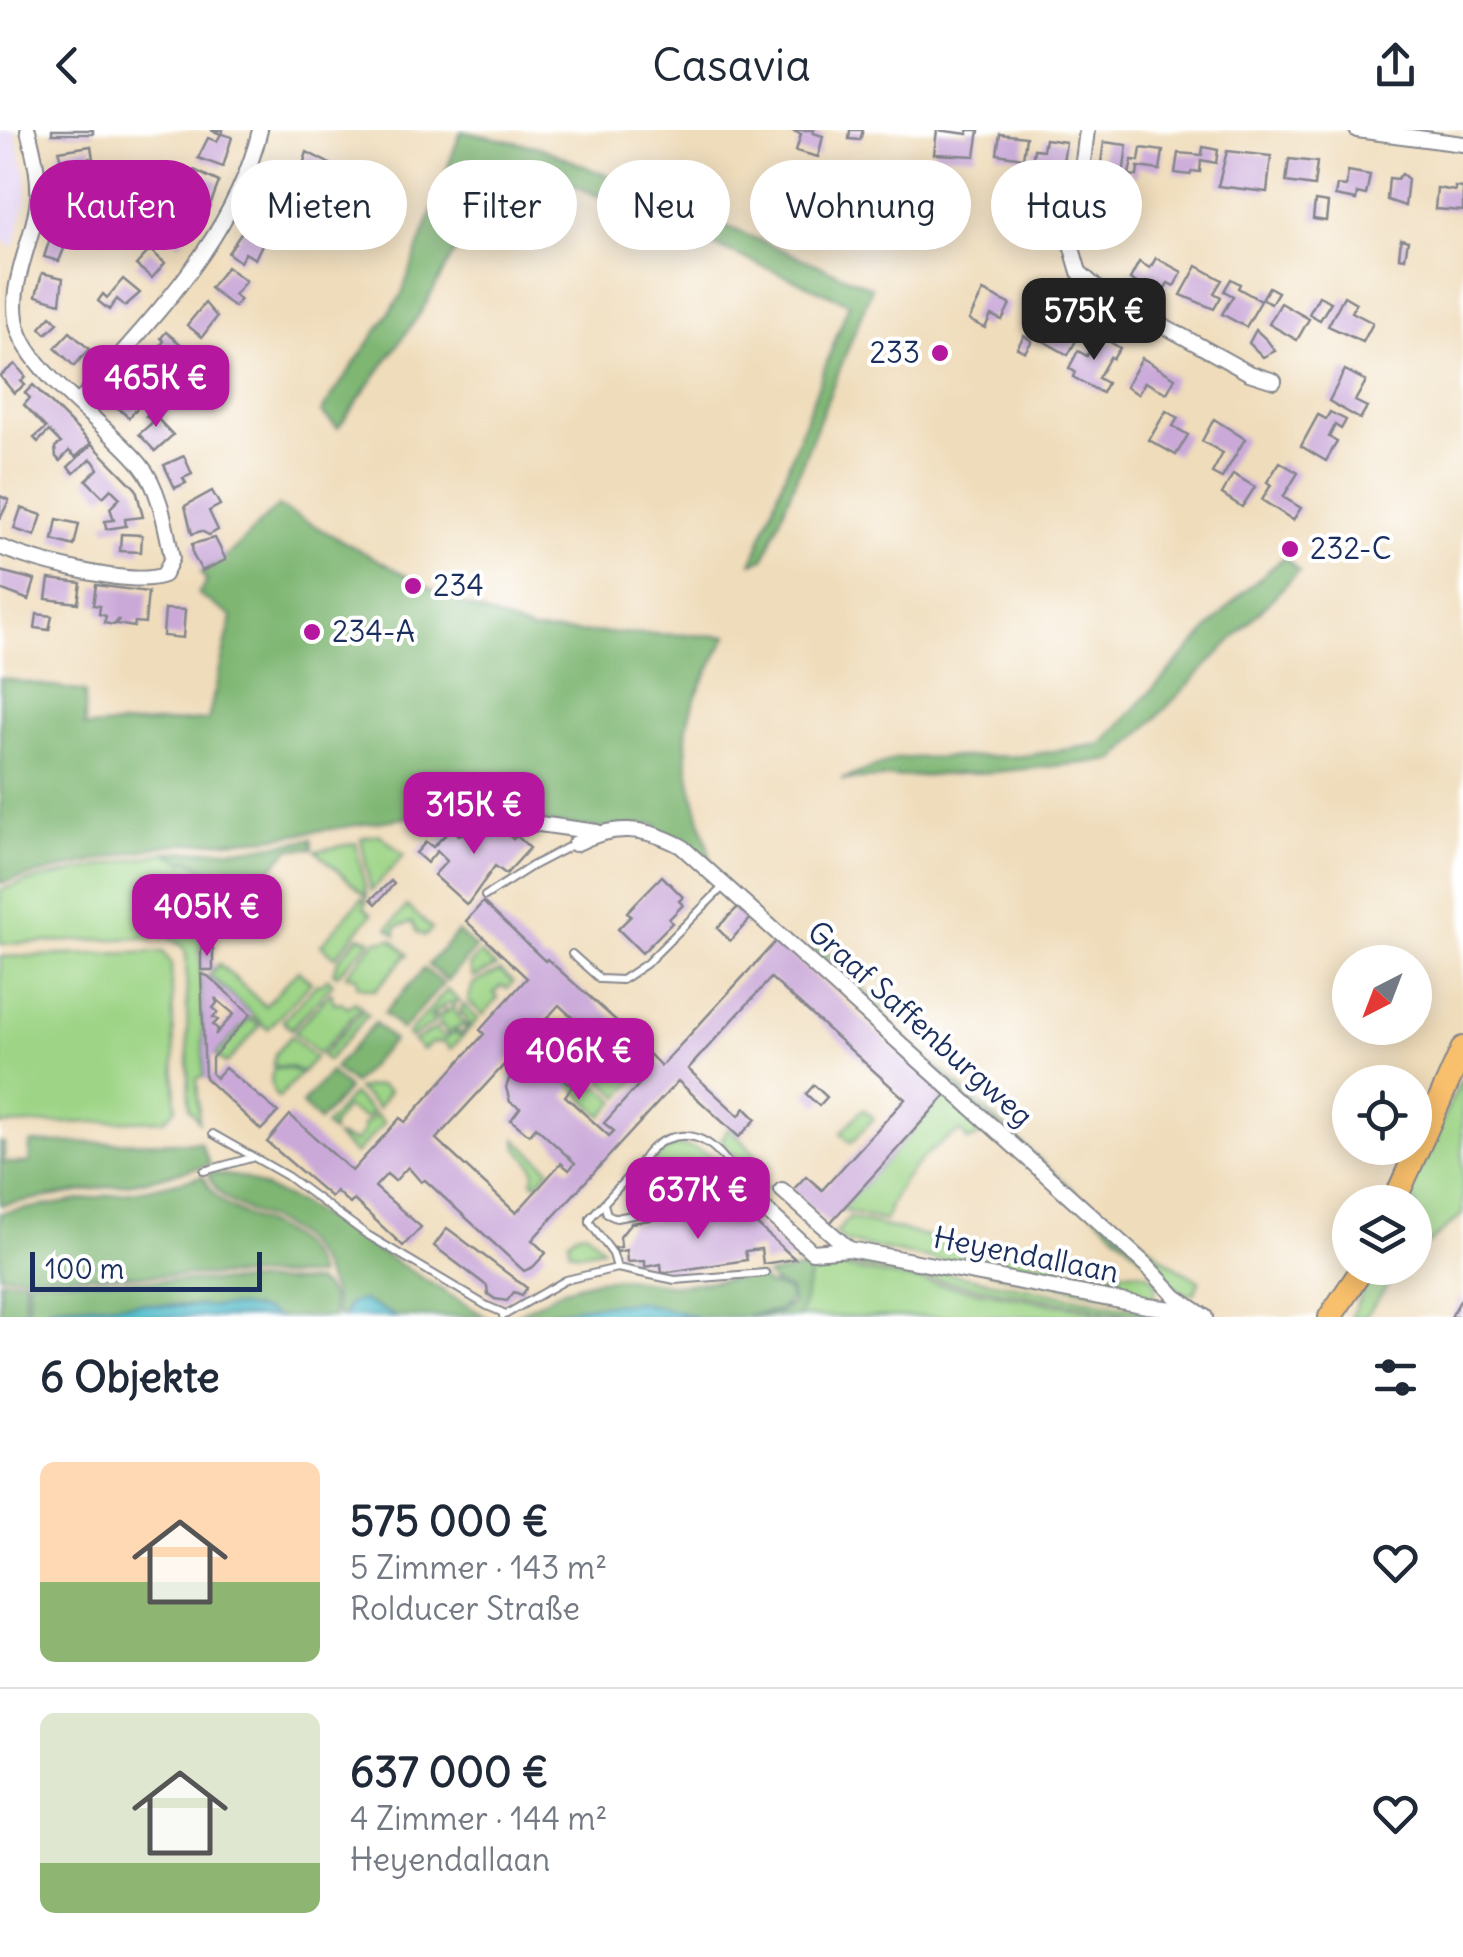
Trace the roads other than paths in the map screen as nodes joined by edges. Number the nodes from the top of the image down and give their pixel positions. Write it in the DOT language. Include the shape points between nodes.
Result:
graph roads {
  1 [pos="28,130"];
  2 [pos="260,130"];
  3 [pos="1087,130"];
  4 [pos="1358,130"];
  5 [pos="1463,144"];
  6 [pos="1274,381"];
  7 [pos="79,402"];
  8 [pos="0,548"];
  9 [pos="459,818"];
  10 [pos="598,832"];
  11 [pos="575,844"];
  12 [pos="724,885"];
  13 [pos="485,896"];
  14 [pos="572,954"];
  15 [pos="1463,1048"];
  16 [pos="213,1134"];
  17 [pos="254,1158"];
  18 [pos="641,1163"];
  19 [pos="204,1171"];
  20 [pos="1402,1185"];
  21 [pos="782,1190"];
  22 [pos="748,1194"];
  23 [pos="604,1204"];
  24 [pos="652,1212"];
  25 [pos="849,1249"];
  26 [pos="618,1268"];
  27 [pos="765,1273"];
  28 [pos="1352,1285"];
  29 [pos="1357,1285"];
  30 [pos="1199,1314"];
  31 [pos="504,1315"];
  32 [pos="1330,1317"];
  33 [pos="1345,1317"];
  1 -- 7 [label="street" via="38,203 15,316 26,348"];
  2 -- 7 [label="street" via="213,242"];
  3 -- 6 [label="street" via="1071,238 1079,272 1149,318"];
  4 -- 5 [label="street"];
  7 -- 8 [label="street" via="150,480 172,558 164,575 143,579 82,571"];
  9 -- 10 [label="street"];
  10 -- 11 [label="street, Graaf Saffenburgweg"];
  10 -- 12 [label="street, Graaf Saffenburgweg" via="623,828 658,835"];
  11 -- 13 [label="lane"];
  12 -- 14 [label="lane" via="622,980 600,979"];
  12 -- 30 [label="street, Graaf Saffenburgweg"];
  15 -- 20 [label="main road"];
  16 -- 17 [label="lane"];
  17 -- 19 [label="lane"];
  17 -- 31 [label="lane"];
  18 -- 22 [label="lane, Heyendallaan" via="662,1140 693,1136 716,1150"];
  18 -- 23 [label="lane"];
  18 -- 24 [label="lane" via="640,1202"];
  21 -- 25 [label="street"];
  22 -- 24 [label="lane"];
  22 -- 25 [label="street, Heyendallaan" via="812,1252"];
  23 -- 24 [label="lane" via="616,1218"];
  23 -- 26 [label="lane" via="590,1223"];
  25 -- 30 [label="street, Heyendallaan"];
  26 -- 27 [label="lane" via="675,1280"];
  26 -- 31 [label="lane" via="566,1280"];
  28 -- 32 [label="main road"];
  29 -- 33 [label="main road"];
}
